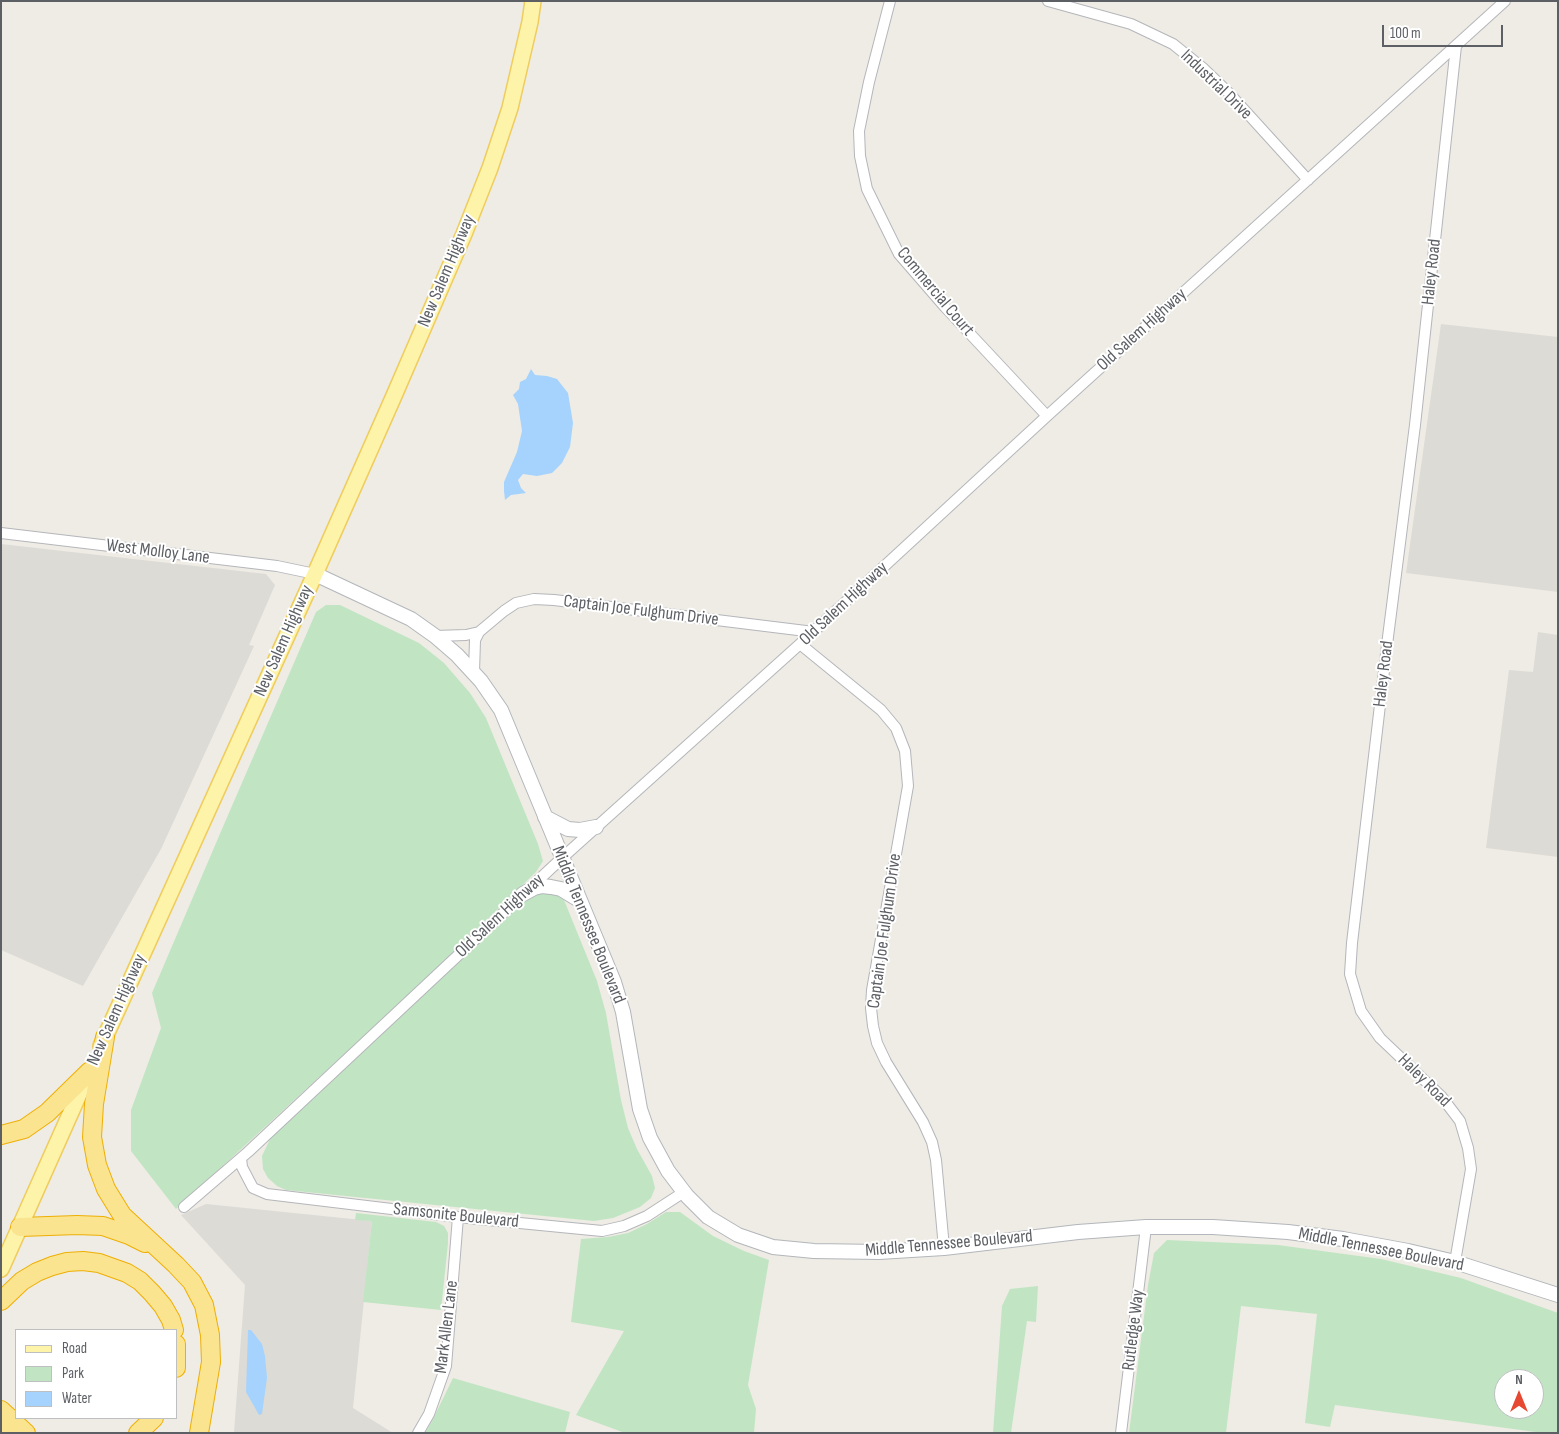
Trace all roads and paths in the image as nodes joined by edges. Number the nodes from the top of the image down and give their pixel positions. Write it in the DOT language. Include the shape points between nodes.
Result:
graph roads {
  1 [pos="533,1"];
  2 [pos="890,1"];
  3 [pos="1048,1"];
  4 [pos="1505,1"];
  5 [pos="1456,46"];
  6 [pos="1308,180"];
  7 [pos="1047,416"];
  8 [pos="1,534"];
  9 [pos="315,574"];
  10 [pos="479,632"];
  11 [pos="814,632"];
  12 [pos="435,636"];
  13 [pos="800,644"];
  14 [pos="474,672"];
  15 [pos="545,818"];
  16 [pos="596,827"];
  17 [pos="562,858"];
  18 [pos="523,894"];
  19 [pos="579,900"];
  20 [pos="105,1037"];
  21 [pos="90,1071"];
  22 [pos="1,1136"];
  23 [pos="241,1158"];
  24 [pos="684,1192"];
  25 [pos="184,1207"];
  26 [pos="458,1217"];
  27 [pos="20,1227"];
  28 [pos="1146,1227"];
  29 [pos="944,1248"];
  30 [pos="159,1250"];
  31 [pos="1455,1262"];
  32 [pos="1,1269"];
  33 [pos="1558,1295"];
  34 [pos="1,1300"];
  35 [pos="174,1329"];
  36 [pos="1,1410"];
  37 [pos="153,1419"];
  38 [pos="1,1429"];
  39 [pos="4,1433"];
  40 [pos="26,1433"];
  41 [pos="138,1433"];
  42 [pos="199,1433"];
  43 [pos="418,1433"];
  44 [pos="1121,1433"];
  1 -- 9 [label="main road, New Salem Highway" via="510,108 490,168"];
  2 -- 7 [label="street, Commercial Court" via="859,131 867,189 900,254"];
  3 -- 6 [label="street, Industrial Drive" via="1130,24 1173,44 1228,92"];
  4 -- 5 [label="street, Old Salem Highway"];
  5 -- 6 [label="street, Old Salem Highway"];
  5 -- 31 [label="street, Haley Road" via="1350,974 1361,1011 1380,1038 1441,1096 1460,1121 1470,1169"];
  6 -- 7 [label="street, Old Salem Highway"];
  7 -- 11 [label="street, Old Salem Highway"];
  8 -- 9 [label="street, West Molloy Lane" via="276,566"];
  9 -- 12 [label="main road, Middle Tennessee Boulevard" via="411,619"];
  9 -- 20 [label="main road, New Salem Highway"];
  10 -- 11 [label="street, Captain Joe Fulghum Drive" via="516,603 534,599"];
  10 -- 12 [label="street"];
  10 -- 14 [label="street" via="475,640"];
  11 -- 13 [label="street, Old Salem Highway"];
  12 -- 14 [label="main road, Middle Tennessee Boulevard"];
  13 -- 16 [label="street, Old Salem Highway"];
  13 -- 29 [label="street, Captain Joe Fulghum Drive" via="881,710 896,728 905,751 908,786 871,1008 877,1043 932,1142"];
  14 -- 15 [label="main road, Middle Tennessee Boulevard" via="501,710"];
  15 -- 16 [label="main road" via="568,829"];
  15 -- 17 [label="main road, Middle Tennessee Boulevard"];
  16 -- 17 [label="street, Old Salem Highway"];
  17 -- 18 [label="street, Old Salem Highway"];
  17 -- 19 [label="main road, Middle Tennessee Boulevard"];
  18 -- 19 [label="main road" via="542,886 561,889"];
  18 -- 23 [label="street, Old Salem Highway"];
  19 -- 24 [label="main road, Middle Tennessee Boulevard" via="614,982 623,1012 640,1109 650,1138"];
  20 -- 21 [label="main road, New Salem Highway"];
  20 -- 30 [label="highway" via="94,1104 92,1137 97,1165 106,1189 122,1215"];
  21 -- 22 [label="highway" via="47,1113 24,1130"];
  21 -- 27 [label="main road, New Salem Highway"];
  23 -- 25 [label="street, Old Salem Highway"];
  23 -- 26 [label="street, Samsonite Boulevard" via="253,1188 267,1194"];
  24 -- 26 [label="street, Samsonite Boulevard" via="646,1216 602,1231"];
  24 -- 29 [label="main road, Middle Tennessee Boulevard" via="708,1217 738,1235 773,1247 879,1252"];
  26 -- 43 [label="street, Mark Allen Lane" via="446,1366 429,1414"];
  27 -- 30 [label="highway" via="103,1226"];
  27 -- 32 [label="main road, New Salem Highway"];
  28 -- 29 [label="main road, Middle Tennessee Boulevard"];
  28 -- 31 [label="main road, Middle Tennessee Boulevard" via="1288,1232 1352,1240"];
  28 -- 44 [label="street, Rutledge Way"];
  30 -- 42 [label="highway" via="192,1282 204,1305 211,1362"];
  31 -- 33 [label="main road, Middle Tennessee Boulevard"];
  34 -- 35 [label="highway" via="22,1282 52,1266 66,1262 99,1263 140,1281 163,1306"];
  36 -- 40 [label="highway"];
  37 -- 41 [label="highway"];
  38 -- 39 [label="highway"];
}
